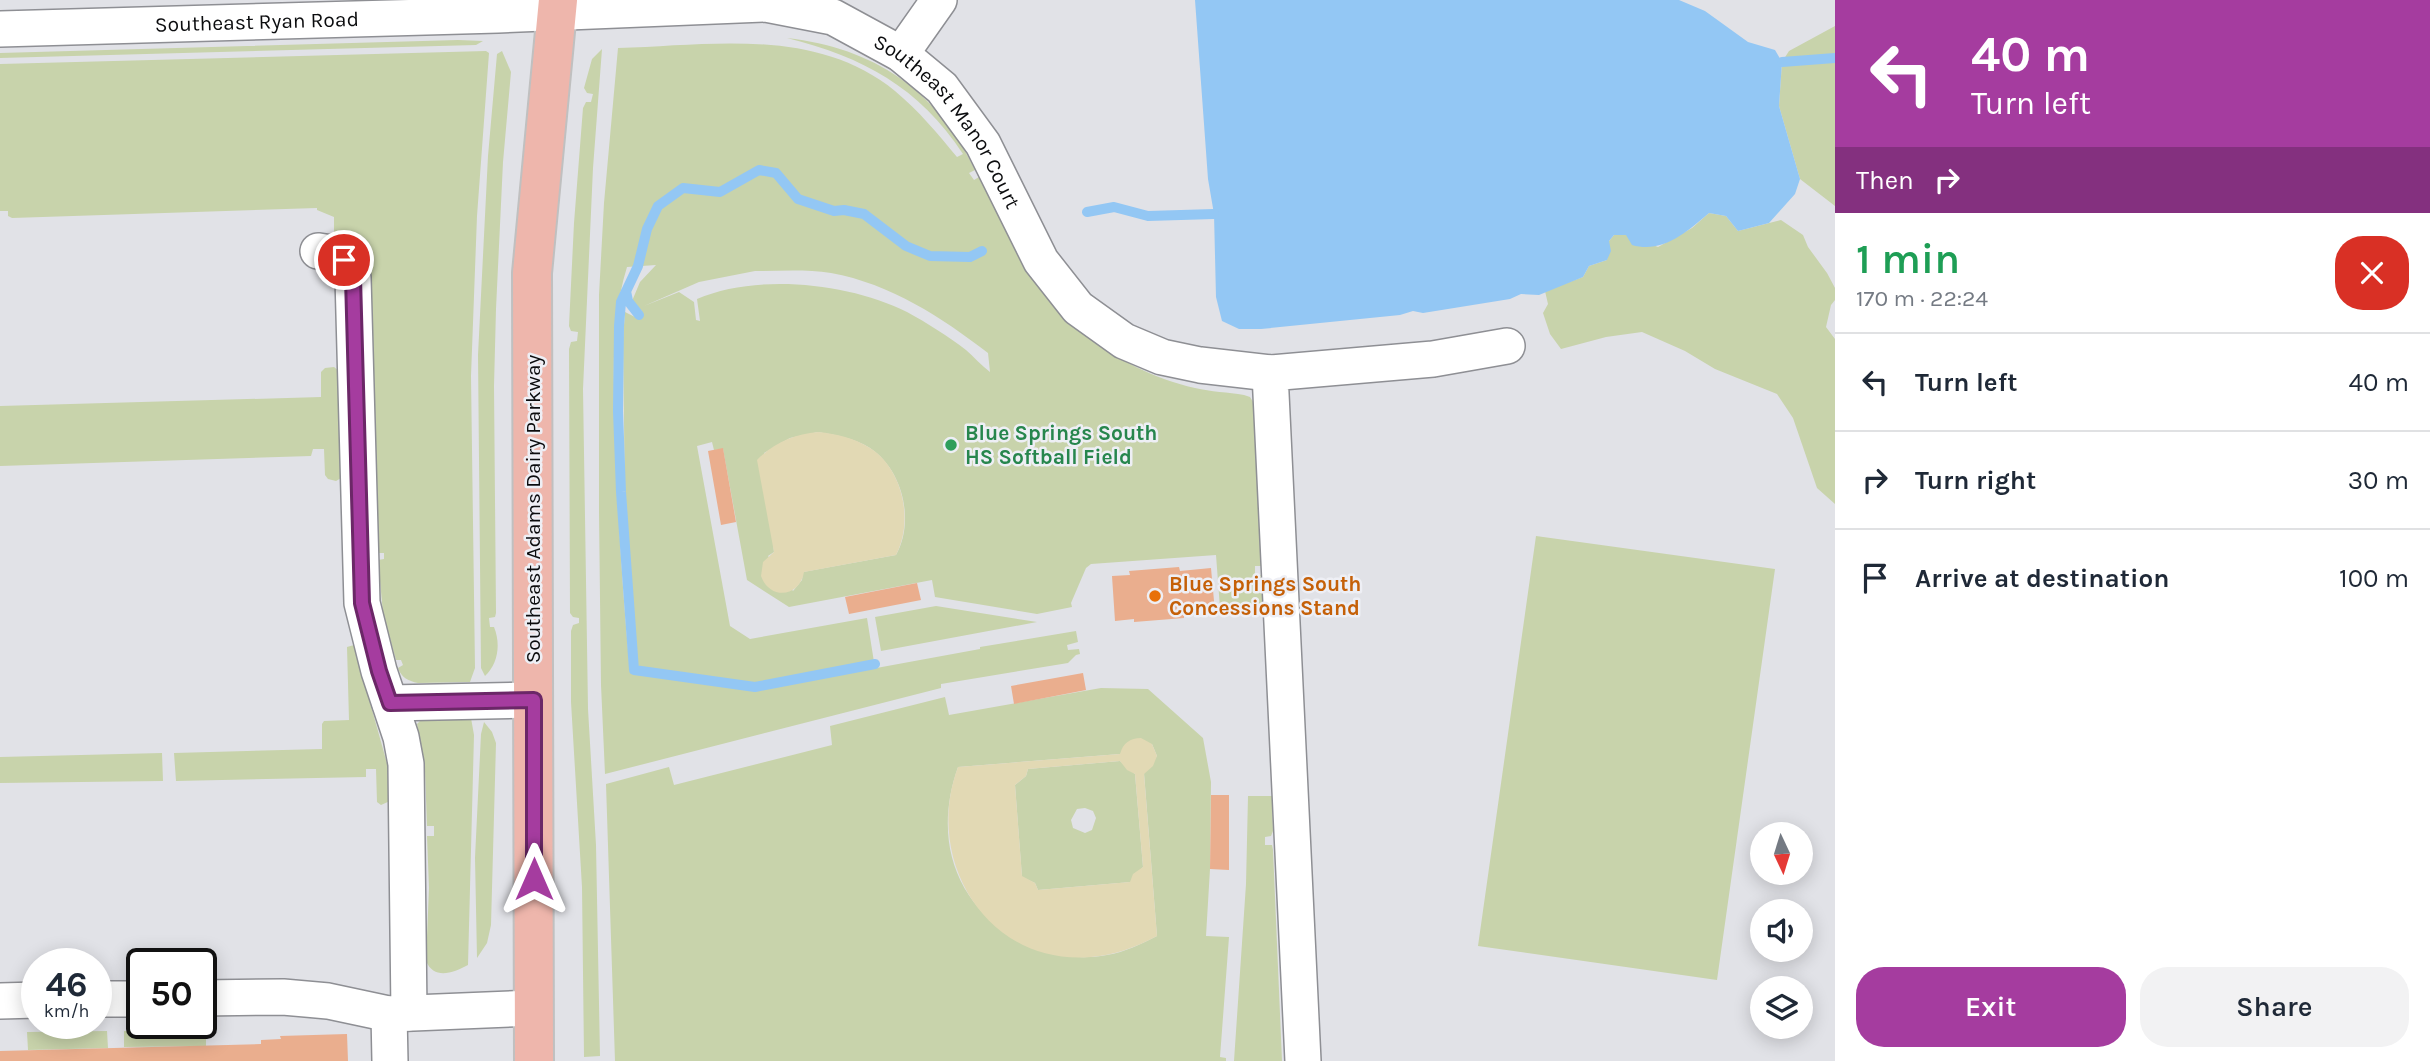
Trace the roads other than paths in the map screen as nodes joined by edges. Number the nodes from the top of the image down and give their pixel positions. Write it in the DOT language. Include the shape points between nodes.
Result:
graph roads {
  1 [pos="939,0"];
  2 [pos="557,6"];
  3 [pos="0,29"];
  4 [pos="901,54"];
  5 [pos="318,251"];
  6 [pos="1507,346"];
  7 [pos="1270,373"];
  8 [pos="534,700"];
  9 [pos="390,703"];
  10 [pos="217,998"];
  11 [pos="21,1000"];
  12 [pos="0,1001"];
  13 [pos="534,1008"];
  14 [pos="399,1013"];
  15 [pos="390,1061"];
  16 [pos="534,1061"];
  17 [pos="1303,1061"];
  1 -- 4 [label="street"];
  2 -- 3 [label="street, Southeast Ryan Road"];
  2 -- 4 [label="street, Southeast Manor Court" via="766,4 833,17"];
  2 -- 8 [label="main road, Southeast Adams Dairy Parkway" via="532,273"];
  4 -- 7 [label="street, Southeast Manor Court" via="942,89 983,144 1041,261 1078,308 1124,341 1162,357"];
  5 -- 9 [label="street" via="344,260 353,278 362,603"];
  6 -- 7 [label="street, Southeast Manor Court" via="1433,359"];
  7 -- 17 [label="street"];
  8 -- 9 [label="street"];
  8 -- 13 [label="main road, Southeast Adams Dairy Parkway"];
  9 -- 14 [label="street" via="401,737 407,783"];
  10 -- 14 [label="street" via="282,997"];
  11 -- 12 [label="street"];
  13 -- 14 [label="street"];
  13 -- 16 [label="main road, Southeast Adams Dairy Parkway"];
  14 -- 15 [label="street"];
}
